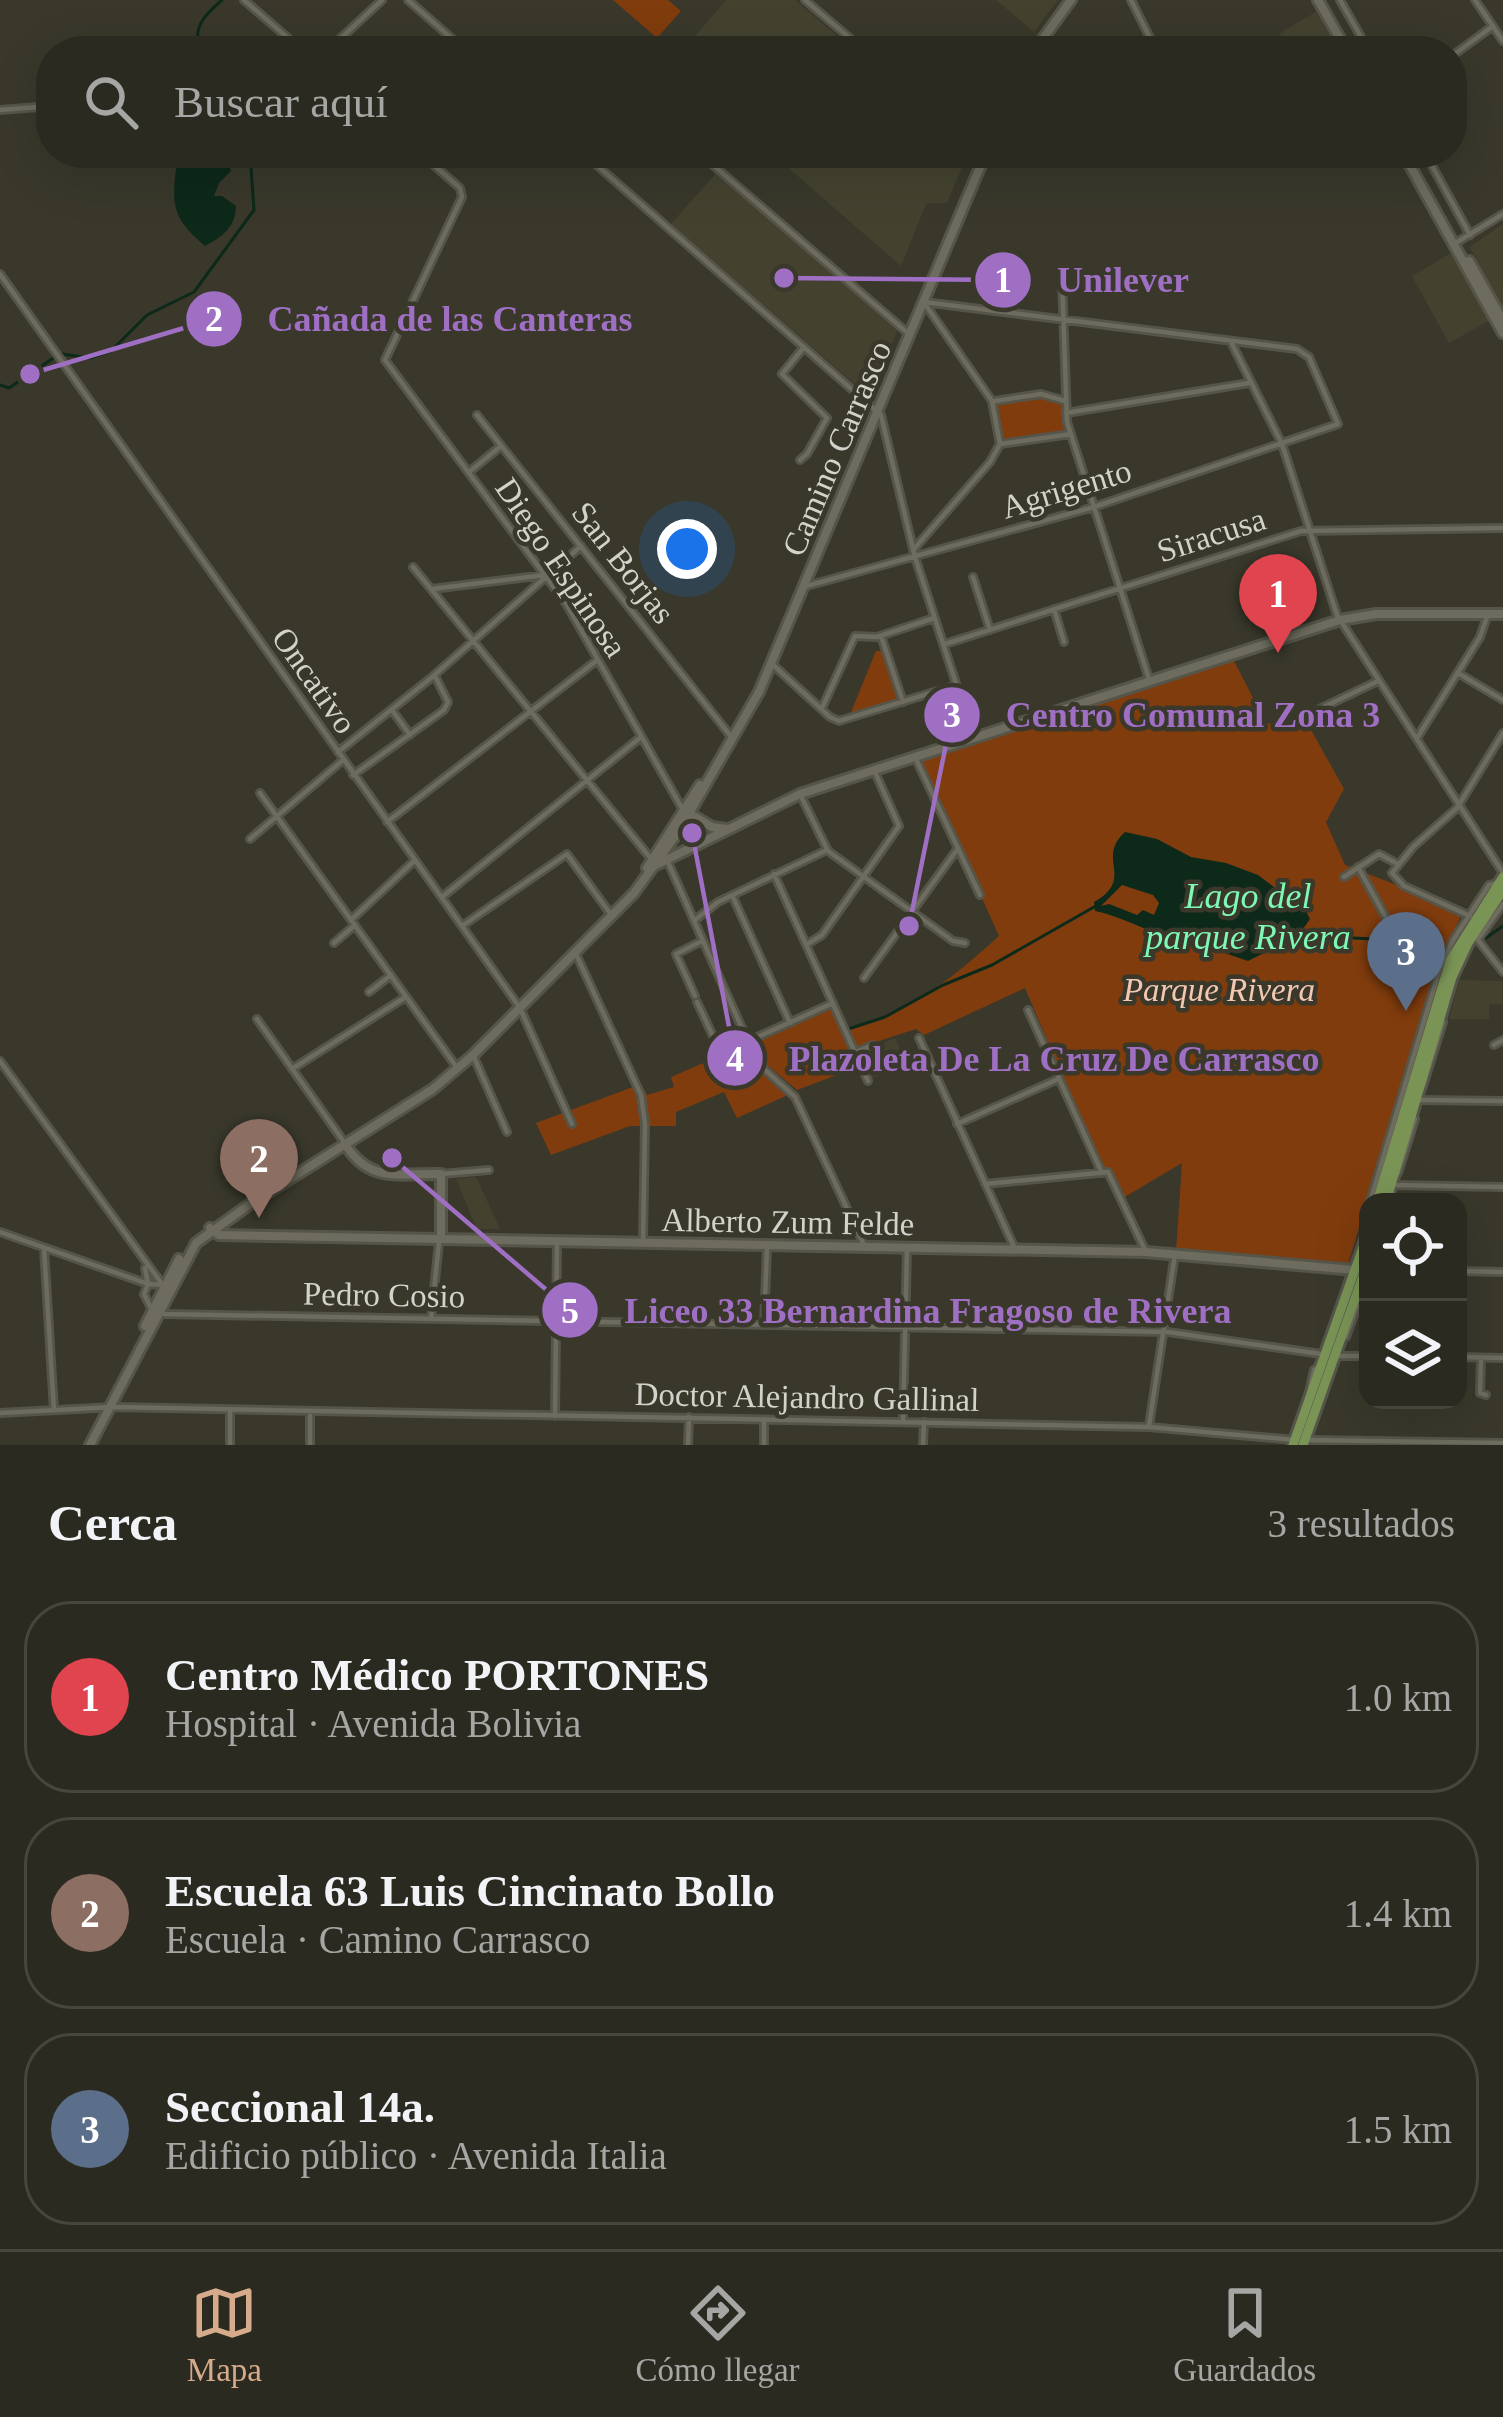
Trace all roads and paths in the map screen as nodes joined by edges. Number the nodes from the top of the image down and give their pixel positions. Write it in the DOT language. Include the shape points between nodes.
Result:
graph roads {
  1 [pos="244,0"];
  2 [pos="382,0"];
  3 [pos="408,0"];
  4 [pos="805,0"];
  5 [pos="1071,0"];
  6 [pos="1130,0"];
  7 [pos="1318,0"];
  8 [pos="1340,0"];
  9 [pos="1475,0"];
  10 [pos="1493,26"];
  11 [pos="286,36"];
  12 [pos="344,36"];
  13 [pos="449,36"];
  14 [pos="847,36"];
  15 [pos="1045,36"];
  16 [pos="1149,36"];
  17 [pos="1338,36"];
  18 [pos="1360,36"];
  19 [pos="1503,41"];
  20 [pos="1467,45"];
  21 [pos="36,107"];
  22 [pos="0,110"];
  23 [pos="437,168"];
  24 [pos="600,168"];
  25 [pos="716,168"];
  26 [pos="979,168"];
  27 [pos="1412,168"];
  28 [pos="1433,168"];
  29 [pos="1503,214"];
  30 [pos="1470,235"];
  31 [pos="1454,241"];
  32 [pos="0,274"];
  33 [pos="1062,278"];
  34 [pos="924,302"];
  35 [pos="1063,319"];
  36 [pos="1503,322"];
  37 [pos="1503,333"];
  38 [pos="910,335"];
  39 [pos="1231,342"];
  40 [pos="804,346"];
  41 [pos="1251,382"];
  42 [pos="992,400"];
  43 [pos="1065,400"];
  44 [pos="879,412"];
  45 [pos="1066,412"];
  46 [pos="478,415"];
  47 [pos="1071,434"];
  48 [pos="1000,444"];
  49 [pos="1282,444"];
  50 [pos="502,446"];
  51 [pos="800,460"];
  52 [pos="469,472"];
  53 [pos="1094,507"];
  54 [pos="1503,528"];
  55 [pos="1310,531"];
  56 [pos="581,546"];
  57 [pos="914,553"];
  58 [pos="413,567"];
  59 [pos="545,575"];
  60 [pos="973,577"];
  61 [pos="803,587"];
  62 [pos="1120,588"];
  63 [pos="431,590"];
  64 [pos="1054,608"];
  65 [pos="1488,613"];
  66 [pos="1503,614"];
  67 [pos="934,618"];
  68 [pos="1340,620"];
  69 [pos="990,630"];
  70 [pos="881,636"];
  71 [pos="472,642"];
  72 [pos="1064,642"];
  73 [pos="943,644"];
  74 [pos="598,660"];
  75 [pos="771,663"];
  76 [pos="1458,673"];
  77 [pos="434,676"];
  78 [pos="1150,682"];
  79 [pos="1378,682"];
  80 [pos="956,686"];
  81 [pos="1503,700"];
  82 [pos="903,702"];
  83 [pos="390,708"];
  84 [pos="821,709"];
  85 [pos="530,712"];
  86 [pos="1311,713"];
  87 [pos="1503,733"];
  88 [pos="410,735"];
  89 [pos="641,737"];
  90 [pos="1417,738"];
  91 [pos="733,739"];
  92 [pos="974,739"];
  93 [pos="337,752"];
  94 [pos="915,757"];
  95 [pos="343,760"];
  96 [pos="874,770"];
  97 [pos="353,775"];
  98 [pos="586,780"];
  99 [pos="260,794"];
  100 [pos="800,794"];
  101 [pos="1459,805"];
  102 [pos="686,812"];
  103 [pos="278,818"];
  104 [pos="386,822"];
  105 [pos="702,822"];
  106 [pos="673,827"];
  107 [pos="727,829"];
  108 [pos="250,839"];
  109 [pos="704,841"];
  110 [pos="668,847"];
  111 [pos="689,848"];
  112 [pos="827,850"];
  113 [pos="956,850"];
  114 [pos="416,860"];
  115 [pos="667,860"];
  116 [pos="653,863"];
  117 [pos="1398,864"];
  118 [pos="1358,867"];
  119 [pos="774,874"];
  120 [pos="863,876"];
  121 [pos="1344,877"];
  122 [pos="1500,881"];
  123 [pos="732,895"];
  124 [pos="980,895"];
  125 [pos="442,897"];
  126 [pos="1503,904"];
  127 [pos="912,911"];
  128 [pos="1385,916"];
  129 [pos="613,917"];
  130 [pos="1472,917"];
  131 [pos="694,921"];
  132 [pos="353,923"];
  133 [pos="462,926"];
  134 [pos="1476,936"];
  135 [pos="702,941"];
  136 [pos="334,943"];
  137 [pos="808,943"];
  138 [pos="965,943"];
  139 [pos="576,954"];
  140 [pos="1503,972"];
  141 [pos="391,975"];
  142 [pos="864,978"];
  143 [pos="369,992"];
  144 [pos="406,996"];
  145 [pos="833,1003"];
  146 [pos="520,1008"];
  147 [pos="1028,1010"];
  148 [pos="257,1019"];
  149 [pos="790,1022"];
  150 [pos="919,1038"];
  151 [pos="1503,1040"];
  152 [pos="748,1042"];
  153 [pos="873,1045"];
  154 [pos="1494,1045"];
  155 [pos="854,1052"];
  156 [pos="721,1053"];
  157 [pos="473,1055"];
  158 [pos="711,1058"];
  159 [pos="0,1061"];
  160 [pos="292,1069"];
  161 [pos="458,1069"];
  162 [pos="1057,1079"];
  163 [pos="868,1081"];
  164 [pos="1417,1094"];
  165 [pos="1503,1101"];
  166 [pos="572,1124"];
  167 [pos="957,1124"];
  168 [pos="507,1132"];
  169 [pos="345,1144"];
  170 [pos="489,1170"];
  171 [pos="1105,1172"];
  172 [pos="441,1174"];
  173 [pos="1392,1180"];
  174 [pos="985,1184"];
  175 [pos="1503,1187"];
  176 [pos="1384,1193"];
  177 [pos="1386,1193"];
  178 [pos="210,1228"];
  179 [pos="0,1232"];
  180 [pos="441,1239"];
  181 [pos="557,1240"];
  182 [pos="643,1242"];
  183 [pos="766,1244"];
  184 [pos="865,1246"];
  185 [pos="44,1247"];
  186 [pos="907,1247"];
  187 [pos="1015,1249"];
  188 [pos="1146,1252"];
  189 [pos="1175,1254"];
  190 [pos="143,1262"];
  191 [pos="1359,1268"];
  192 [pos="1467,1271"];
  193 [pos="1503,1272"];
  194 [pos="127,1277"];
  195 [pos="1359,1280"];
  196 [pos="148,1284"];
  197 [pos="163,1284"];
  198 [pos="144,1294"];
  199 [pos="155,1311"];
  200 [pos="431,1319"];
  201 [pos="556,1322"];
  202 [pos="764,1325"];
  203 [pos="904,1327"];
  204 [pos="1164,1332"];
  205 [pos="1359,1357"];
  206 [pos="1467,1358"];
  207 [pos="1480,1358"];
  208 [pos="1503,1358"];
  209 [pos="1329,1360"];
  210 [pos="1486,1394"];
  211 [pos="1313,1399"];
  212 [pos="109,1407"];
  213 [pos="54,1409"];
  214 [pos="230,1410"];
  215 [pos="310,1412"];
  216 [pos="0,1413"];
  217 [pos="555,1416"];
  218 [pos="689,1418"];
  219 [pos="764,1419"];
  220 [pos="902,1421"];
  221 [pos="924,1422"];
  222 [pos="1149,1426"];
  223 [pos="1309,1427"];
  224 [pos="1299,1443"];
  225 [pos="1503,1443"];
  226 [pos="90,1445"];
  227 [pos="230,1445"];
  228 [pos="310,1445"];
  229 [pos="688,1445"];
  230 [pos="764,1445"];
  231 [pos="923,1445"];
  1 -- 11 [label="street"];
  2 -- 12 [label="street"];
  3 -- 13 [label="street"];
  4 -- 14 [label="street"];
  5 -- 15 [label="street"];
  6 -- 16 [label="street"];
  7 -- 17 [label="street"];
  8 -- 18 [label="street"];
  9 -- 10 [label="street"];
  10 -- 19 [label="street"];
  10 -- 20 [label="street"];
  21 -- 22 [label="street"];
  23 -- 52 [label="street, Diego Espinosa" via="463,192 385,360"];
  24 -- 40 [label="street"];
  25 -- 38 [label="street"];
  26 -- 34 [label="street, Camino Carrasco"];
  27 -- 31 [label="street"];
  28 -- 30 [label="street"];
  29 -- 30 [label="street"];
  30 -- 31 [label="street"];
  31 -- 36 [label="street"];
  31 -- 37 [label="street"];
  32 -- 93 [label="street, Oncativo"];
  33 -- 35 [label="street"];
  34 -- 35 [label="street"];
  34 -- 38 [label="street, Camino Carrasco"];
  34 -- 42 [label="street"];
  35 -- 39 [label="street"];
  35 -- 43 [label="street"];
  38 -- 44 [label="street, Camino Carrasco"];
  39 -- 41 [label="street"];
  39 -- 49 [label="street, Agrigento" via="1306,353 1338,424"];
  40 -- 44 [label="street"];
  40 -- 51 [label="street" via="782,374 827,418"];
  41 -- 45 [label="street"];
  41 -- 49 [label="street"];
  42 -- 43 [label="street"];
  42 -- 48 [label="street"];
  43 -- 45 [label="street"];
  44 -- 57 [label="street"];
  44 -- 61 [label="street, Camino Carrasco"];
  45 -- 47 [label="street"];
  46 -- 50 [label="street, San Borjas"];
  47 -- 48 [label="street"];
  47 -- 53 [label="street"];
  48 -- 57 [label="street"];
  49 -- 53 [label="street, Agrigento"];
  49 -- 55 [label="street"];
  50 -- 52 [label="street"];
  50 -- 56 [label="street, San Borjas"];
  52 -- 59 [label="street, Diego Espinosa"];
  53 -- 57 [label="street, Agrigento"];
  53 -- 62 [label="street"];
  54 -- 55 [label="street, Siracusa"];
  55 -- 62 [label="street, Siracusa"];
  55 -- 68 [label="street"];
  56 -- 59 [label="street"];
  56 -- 91 [label="street, San Borjas"];
  57 -- 61 [label="street, Agrigento"];
  57 -- 67 [label="street"];
  58 -- 63 [label="street"];
  59 -- 63 [label="street"];
  59 -- 71 [label="street"];
  59 -- 74 [label="street, Diego Espinosa"];
  60 -- 69 [label="street"];
  61 -- 75 [label="street, Camino Carrasco"];
  62 -- 64 [label="street, Siracusa"];
  62 -- 78 [label="street"];
  63 -- 71 [label="street"];
  64 -- 69 [label="street, Siracusa"];
  64 -- 72 [label="street"];
  65 -- 66 [label="street"];
  65 -- 68 [label="street"];
  65 -- 76 [label="street"];
  67 -- 70 [label="street"];
  67 -- 73 [label="street"];
  68 -- 78 [label="street"];
  68 -- 79 [label="street"];
  69 -- 73 [label="street, Siracusa"];
  70 -- 82 [label="street"];
  70 -- 84 [label="street" via="852,638"];
  71 -- 77 [label="street"];
  71 -- 85 [label="street"];
  73 -- 80 [label="street"];
  74 -- 85 [label="street"];
  74 -- 89 [label="street, Diego Espinosa"];
  75 -- 84 [label="street"];
  75 -- 91 [label="street, Camino Carrasco"];
  76 -- 81 [label="street"];
  76 -- 90 [label="street"];
  77 -- 83 [label="street"];
  77 -- 88 [label="street" via="448,702"];
  78 -- 92 [label="street"];
  79 -- 86 [label="street"];
  79 -- 90 [label="street"];
  80 -- 82 [label="street"];
  80 -- 92 [label="street"];
  82 -- 84 [label="street" via="844,720"];
  83 -- 88 [label="street"];
  83 -- 93 [label="street"];
  85 -- 98 [label="street"];
  85 -- 104 [label="street"];
  87 -- 101 [label="street"];
  88 -- 97 [label="street"];
  89 -- 98 [label="street"];
  89 -- 102 [label="street, Diego Espinosa"];
  90 -- 101 [label="street"];
  91 -- 102 [label="street, Camino Carrasco"];
  92 -- 94 [label="street"];
  93 -- 95 [label="street, Oncativo"];
  94 -- 96 [label="street"];
  94 -- 124 [label="street"];
  95 -- 97 [label="street, Oncativo"];
  95 -- 103 [label="street"];
  96 -- 100 [label="street"];
  96 -- 120 [label="street" via="899,824"];
  97 -- 104 [label="street, Oncativo"];
  98 -- 116 [label="street"];
  98 -- 125 [label="street"];
  99 -- 103 [label="street"];
  100 -- 107 [label="street"];
  100 -- 112 [label="street"];
  101 -- 117 [label="street"];
  101 -- 122 [label="street"];
  102 -- 105 [label="street"];
  102 -- 106 [label="street, Camino Carrasco"];
  102 -- 110 [label="street, Camino Carrasco"];
  103 -- 108 [label="street"];
  103 -- 132 [label="street"];
  104 -- 114 [label="street, Oncativo"];
  105 -- 107 [label="street"];
  105 -- 109 [label="street"];
  106 -- 110 [label="street, Camino Carrasco"];
  106 -- 116 [label="street, Camino Carrasco"];
  107 -- 109 [label="street"];
  109 -- 111 [label="street"];
  110 -- 111 [label="street"];
  110 -- 116 [label="street, Camino Carrasco"];
  111 -- 115 [label="street"];
  112 -- 119 [label="street"];
  112 -- 120 [label="street"];
  113 -- 127 [label="street"];
  114 -- 125 [label="street, Oncativo"];
  114 -- 132 [label="street"];
  115 -- 116 [label="street"];
  115 -- 131 [label="street"];
  116 -- 129 [label="street, Camino Carrasco"];
  117 -- 118 [label="street" via="1383,854"];
  117 -- 130 [label="street" via="1396,882"];
  118 -- 121 [label="street"];
  118 -- 128 [label="street"];
  119 -- 123 [label="street"];
  119 -- 137 [label="street"];
  120 -- 127 [label="street"];
  120 -- 137 [label="street" via="821,937"];
  122 -- 130 [label="main road"];
  122 -- 134 [label="main road"];
  123 -- 131 [label="street"];
  123 -- 149 [label="street"];
  125 -- 133 [label="street, Oncativo"];
  126 -- 134 [label="street"];
  127 -- 138 [label="street"];
  127 -- 142 [label="street"];
  129 -- 133 [label="street" via="567,854"];
  129 -- 139 [label="street, Camino Carrasco"];
  130 -- 176 [label="main road" via="1421,1041"];
  131 -- 135 [label="street"];
  132 -- 136 [label="street"];
  132 -- 141 [label="street"];
  133 -- 146 [label="street, Oncativo"];
  134 -- 140 [label="street"];
  134 -- 164 [label="main road" via="1458,963"];
  135 -- 152 [label="street"];
  135 -- 156 [label="street" via="676,955"];
  137 -- 145 [label="street"];
  139 -- 146 [label="street, Camino Carrasco"];
  139 -- 182 [label="street" via="642,1100"];
  141 -- 143 [label="street"];
  141 -- 144 [label="street"];
  144 -- 160 [label="street"];
  144 -- 161 [label="street"];
  145 -- 149 [label="street"];
  145 -- 155 [label="street"];
  146 -- 157 [label="street, Camino Carrasco"];
  146 -- 166 [label="street, Oncativo"];
  147 -- 162 [label="street"];
  148 -- 160 [label="street"];
  149 -- 152 [label="street"];
  150 -- 167 [label="street"];
  151 -- 154 [label="street"];
  152 -- 156 [label="street"];
  152 -- 184 [label="street" via="795,1097"];
  153 -- 155 [label="street"];
  155 -- 163 [label="street"];
  156 -- 158 [label="street"];
  157 -- 161 [label="street, Camino Carrasco"];
  157 -- 168 [label="street"];
  159 -- 190 [label="street"];
  160 -- 169 [label="street"];
  161 -- 169 [label="street, Camino Carrasco"];
  162 -- 167 [label="street"];
  162 -- 171 [label="street"];
  164 -- 165 [label="street"];
  164 -- 173 [label="main road"];
  167 -- 174 [label="street"];
  169 -- 172 [label="street" via="370,1172"];
  169 -- 178 [label="street, Camino Carrasco"];
  170 -- 172 [label="street"];
  171 -- 174 [label="street"];
  171 -- 188 [label="street"];
  172 -- 180 [label="street"];
  173 -- 175 [label="street"];
  173 -- 177 [label="main road"];
  174 -- 187 [label="street"];
  178 -- 180 [label="street, Alberto Zum Felde" via="219,1235"];
  178 -- 197 [label="street, Camino Carrasco"];
  178 -- 199 [label="street, Camino Carrasco"];
  179 -- 185 [label="street"];
  180 -- 181 [label="street, Alberto Zum Felde"];
  180 -- 200 [label="street"];
  181 -- 182 [label="street, Alberto Zum Felde"];
  181 -- 201 [label="street"];
  182 -- 183 [label="street, Alberto Zum Felde"];
  183 -- 184 [label="street, Alberto Zum Felde"];
  183 -- 202 [label="street"];
  184 -- 186 [label="street, Alberto Zum Felde"];
  185 -- 194 [label="street"];
  185 -- 213 [label="street"];
  186 -- 187 [label="street, Alberto Zum Felde"];
  186 -- 203 [label="street"];
  187 -- 188 [label="street, Alberto Zum Felde"];
  188 -- 189 [label="street, Alberto Zum Felde"];
  189 -- 191 [label="street, Alberto Zum Felde"];
  189 -- 204 [label="street"];
  190 -- 196 [label="street"];
  190 -- 197 [label="street"];
  192 -- 193 [label="street"];
  194 -- 196 [label="street"];
  194 -- 198 [label="street"];
  195 -- 209 [label="main road"];
  196 -- 197 [label="street"];
  196 -- 198 [label="street"];
  197 -- 199 [label="street, Camino Carrasco"];
  198 -- 199 [label="street"];
  199 -- 200 [label="street, Pedro Cosio"];
  199 -- 212 [label="street, Camino Carrasco"];
  200 -- 201 [label="street, Pedro Cosio"];
  201 -- 202 [label="street, Pedro Cosio"];
  201 -- 217 [label="street"];
  202 -- 203 [label="street, Pedro Cosio"];
  203 -- 204 [label="street, Pedro Cosio"];
  203 -- 220 [label="street"];
  204 -- 209 [label="street, Pedro Cosio"];
  204 -- 222 [label="street"];
  205 -- 209 [label="street, Pedro Cosio"];
  206 -- 207 [label="street"];
  207 -- 208 [label="street"];
  207 -- 210 [label="street"];
  209 -- 211 [label="main road"];
  209 -- 223 [label="street" via="1334,1368"];
  211 -- 223 [label="main road"];
  211 -- 224 [label="main road"];
  212 -- 213 [label="street, Doctor Alejandro Gallinal"];
  212 -- 214 [label="street, Doctor Alejandro Gallinal"];
  212 -- 226 [label="street, Camino Carrasco"];
  213 -- 216 [label="street, Doctor Alejandro Gallinal"];
  214 -- 215 [label="street, Doctor Alejandro Gallinal"];
  214 -- 227 [label="street"];
  215 -- 217 [label="street, Doctor Alejandro Gallinal"];
  215 -- 228 [label="street"];
  217 -- 218 [label="street, Doctor Alejandro Gallinal"];
  218 -- 219 [label="street, Doctor Alejandro Gallinal"];
  218 -- 229 [label="street"];
  219 -- 220 [label="street, Doctor Alejandro Gallinal"];
  219 -- 230 [label="street"];
  220 -- 221 [label="street, Doctor Alejandro Gallinal"];
  221 -- 222 [label="street, Doctor Alejandro Gallinal"];
  221 -- 231 [label="street"];
  222 -- 224 [label="street, Doctor Alejandro Gallinal"];
  223 -- 224 [label="main road"];
  224 -- 225 [label="street, Doctor Alejandro Gallinal"];
}
